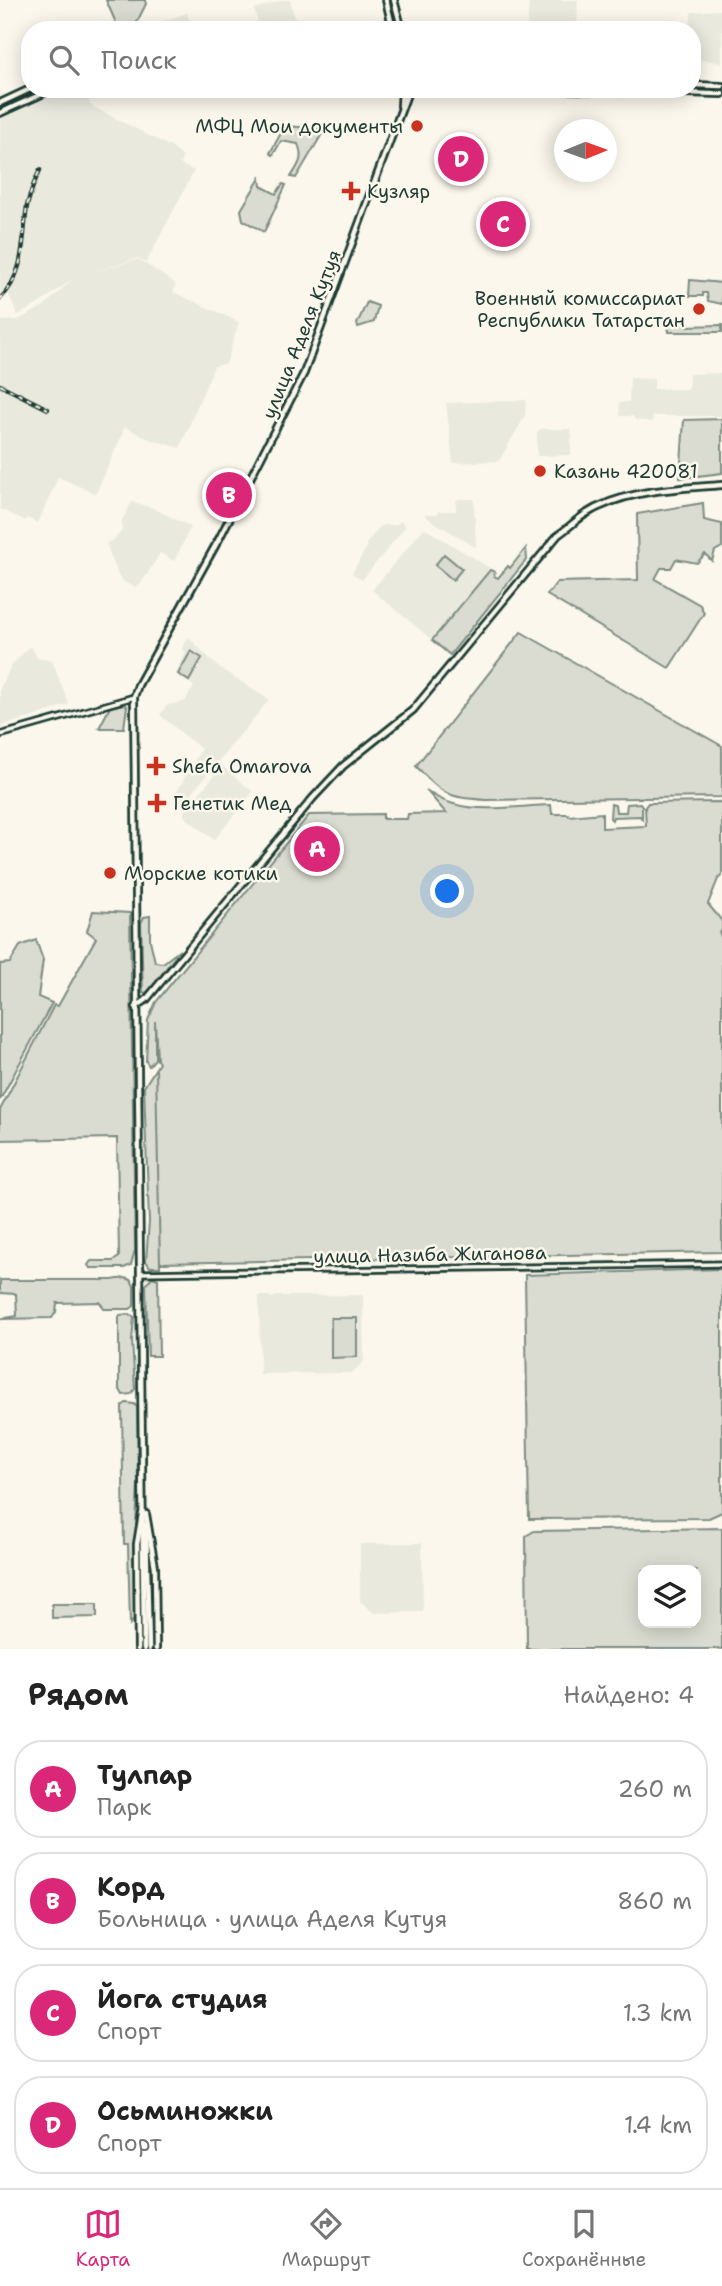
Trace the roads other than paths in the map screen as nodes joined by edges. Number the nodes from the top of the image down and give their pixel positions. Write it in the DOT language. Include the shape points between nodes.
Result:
graph roads {
  1 [pos="386,0"];
  2 [pos="394,0"];
  3 [pos="391,21"];
  4 [pos="400,21"];
  5 [pos="701,85"];
  6 [pos="722,86"];
  7 [pos="21,93"];
  8 [pos="701,93"];
  9 [pos="722,94"];
  10 [pos="33,98"];
  11 [pos="402,98"];
  12 [pos="406,98"];
  13 [pos="0,103"];
  14 [pos="401,110"];
  15 [pos="0,113"];
  16 [pos="722,485"];
  17 [pos="134,697"];
  18 [pos="0,735"];
  19 [pos="136,1007"];
  20 [pos="722,1264"];
  21 [pos="139,1273"];
  22 [pos="144,1507"];
  23 [pos="146,1622"];
  24 [pos="138,1649"];
  25 [pos="144,1649"];
  26 [pos="149,1649"];
  27 [pos="158,1649"];
  1 -- 3 [label="main road"];
  2 -- 4 [label="main road"];
  5 -- 6 [label="main road"];
  7 -- 13 [label="main road"];
  8 -- 9 [label="main road"];
  10 -- 15 [label="main road"];
  11 -- 14 [label="main road, улица Аделя Кутуя"];
  12 -- 14 [label="main road, улица Аделя Кутуя"];
  14 -- 17 [label="main road, улица Аделя Кутуя" via="304,373"];
  16 -- 19 [label="main road" via="615,499 583,515 558,536 432,690 322,788"];
  17 -- 18 [label="street"];
  17 -- 19 [label="main road"];
  19 -- 21 [label="main road"];
  20 -- 21 [label="street, улица Назиба Жиганова"];
  21 -- 22 [label="main road"];
  22 -- 23 [label="main road"];
  22 -- 24 [label="main road" via="137,1544"];
  22 -- 27 [label="main road" via="155,1567"];
  23 -- 25 [label="main road"];
  23 -- 26 [label="main road"];
}
